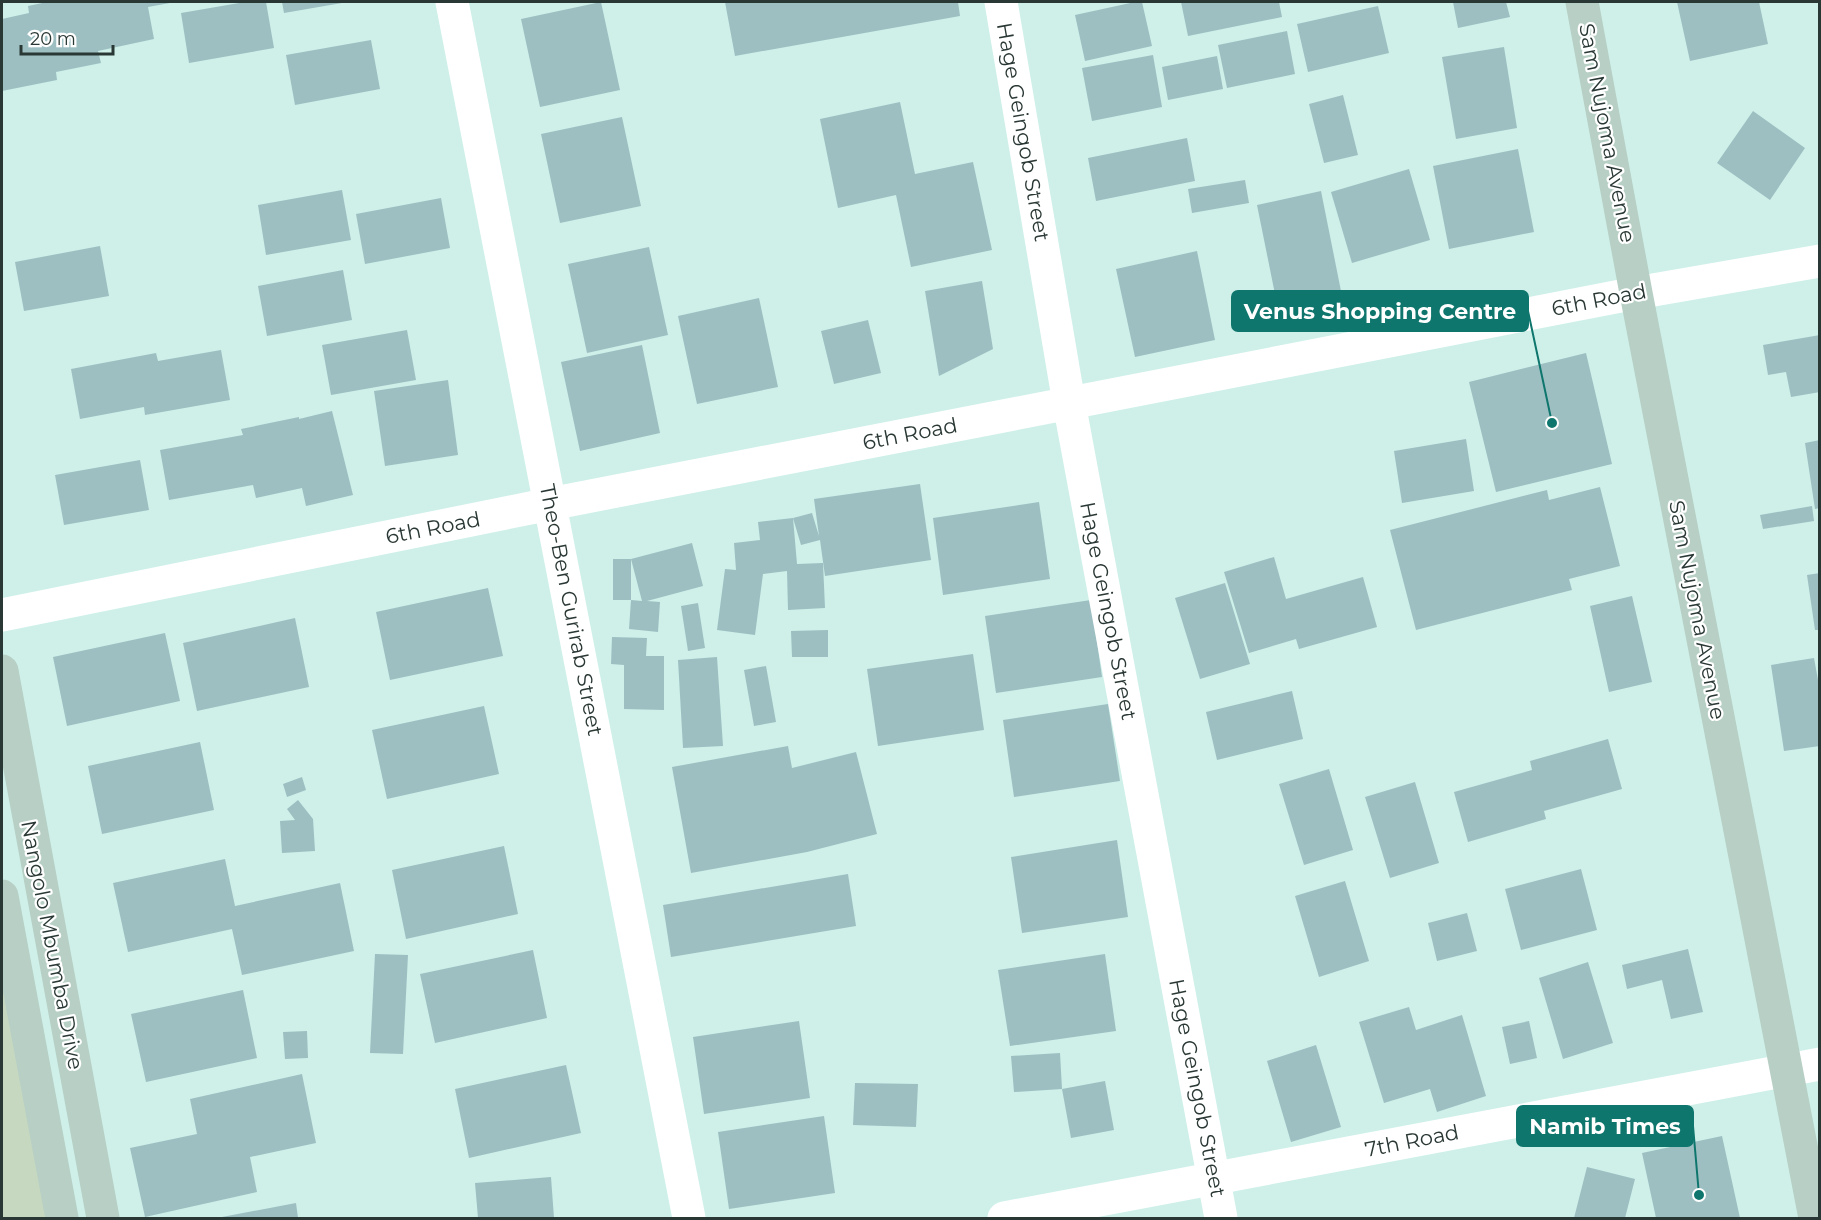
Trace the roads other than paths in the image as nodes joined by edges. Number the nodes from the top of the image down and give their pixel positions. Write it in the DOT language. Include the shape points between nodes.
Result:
graph roads {
  1 [pos="452,2"];
  2 [pos="1001,2"];
  3 [pos="1582,2"];
  4 [pos="1820,261"];
  5 [pos="1636,293"];
  6 [pos="1069,403"];
  7 [pos="550,504"];
  8 [pos="2,615"];
  9 [pos="2,671"];
  10 [pos="2,896"];
  11 [pos="1820,1064"];
  12 [pos="1786,1072"];
  13 [pos="1214,1178"];
  14 [pos="62,1218"];
  15 [pos="103,1218"];
  16 [pos="688,1218"];
  17 [pos="1004,1218"];
  18 [pos="1221,1218"];
  19 [pos="1815,1218"];
  1 -- 7 [label="street, Theo-Ben Gurirab Street"];
  2 -- 6 [label="street, Hage Geingob Street"];
  3 -- 5 [label="main road, Sam Nujoma Avenue"];
  4 -- 5 [label="street, 6th Road"];
  5 -- 6 [label="street, 6th Road"];
  5 -- 12 [label="main road, Sam Nujoma Avenue"];
  6 -- 7 [label="street, 6th Road"];
  6 -- 13 [label="street, Hage Geingob Street"];
  7 -- 8 [label="street, 6th Road"];
  7 -- 16 [label="street, Theo-Ben Gurirab Street"];
  9 -- 15 [label="main road, Nangolo Mbumba Drive"];
  10 -- 14 [label="main road, Nangolo Mbumba Drive"];
  11 -- 12 [label="street, 7th Road"];
  12 -- 13 [label="street, 7th Road"];
  12 -- 19 [label="main road, Sam Nujoma Avenue"];
  13 -- 17 [label="street, 7th Road"];
  13 -- 18 [label="street, Hage Geingob Street"];
}
